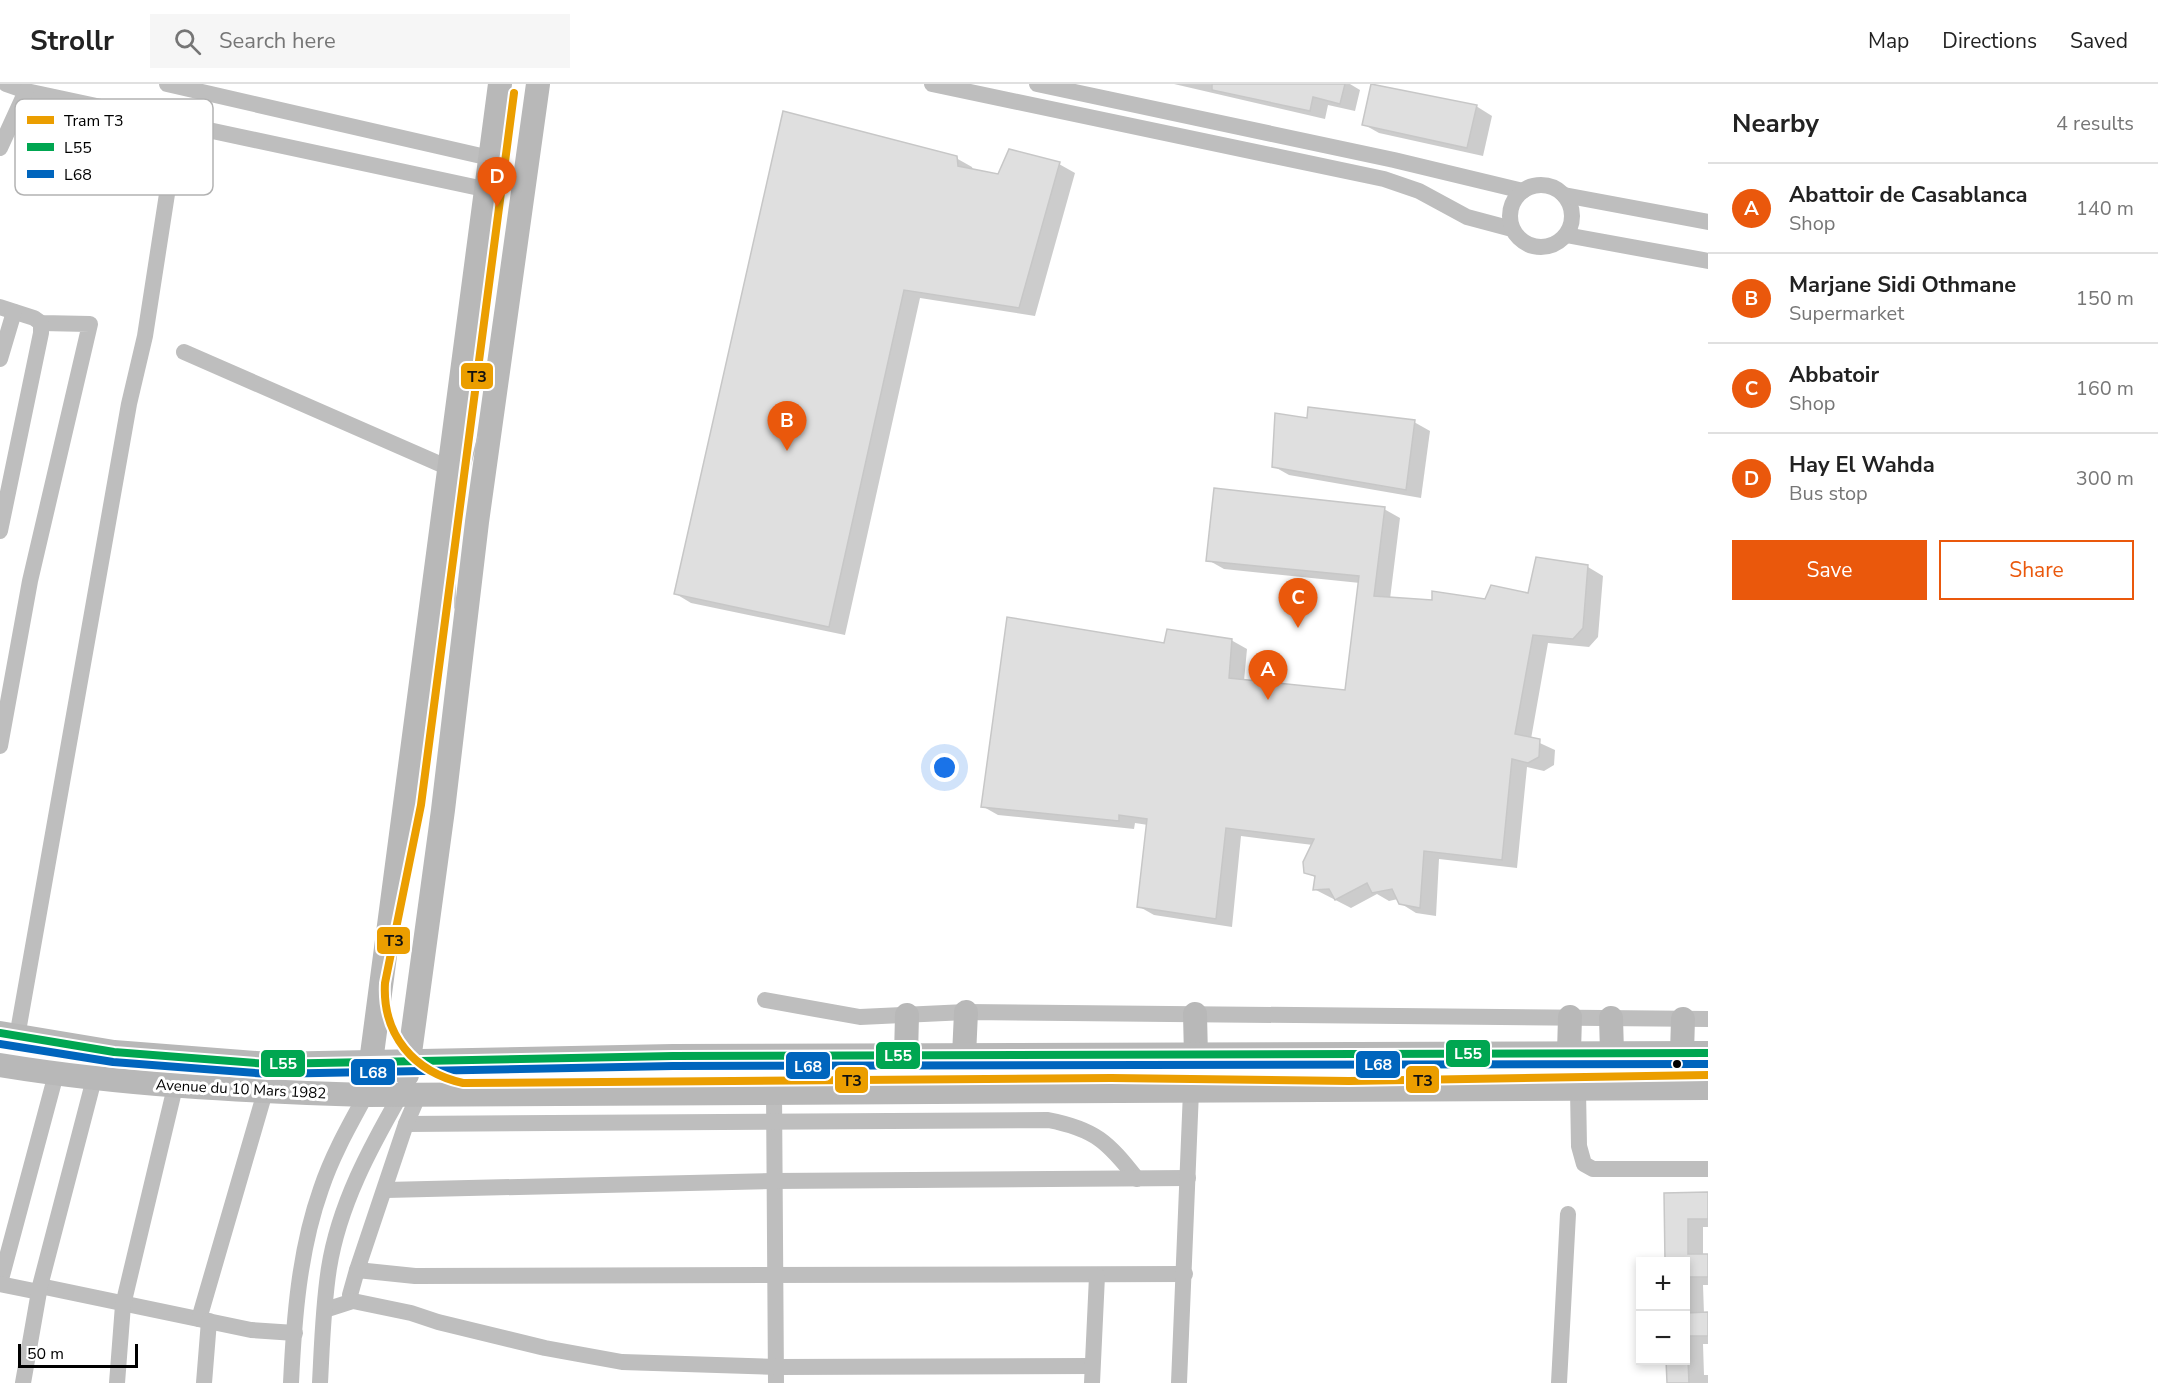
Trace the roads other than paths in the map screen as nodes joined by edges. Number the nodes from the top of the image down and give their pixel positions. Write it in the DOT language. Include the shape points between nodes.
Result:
graph roads {
  1 [pos="6,84"];
  2 [pos="167,84"];
  3 [pos="500,84"];
  4 [pos="538,84"];
  5 [pos="932,84"];
  6 [pos="1037,84"];
  7 [pos="26,91"];
  8 [pos="22,99"];
  9 [pos="64,99"];
  10 [pos="15,115"];
  11 [pos="213,131"];
  12 [pos="0,148"];
  13 [pos="490,158"];
  14 [pos="484,189"];
  15 [pos="1523,191"];
  16 [pos="167,195"];
  17 [pos="1564,195"];
  18 [pos="1708,222"];
  19 [pos="1512,229"];
  20 [pos="1566,235"];
  21 [pos="1708,261"];
  22 [pos="7,309"];
  23 [pos="41,323"];
  24 [pos="184,352"];
  25 [pos="0,359"];
  26 [pos="449,468"];
  27 [pos="0,531"];
  28 [pos="0,746"];
  29 [pos="765,1000"];
  30 [pos="966,1012"];
  31 [pos="1195,1014"];
  32 [pos="908,1015"];
  33 [pos="1570,1017"];
  34 [pos="1611,1017"];
  35 [pos="1683,1018"];
  36 [pos="1708,1019"];
  37 [pos="9,1035"];
  38 [pos="1569,1052"];
  39 [pos="1612,1052"];
  40 [pos="1682,1053"];
  41 [pos="1708,1053"];
  42 [pos="906,1056"];
  43 [pos="964,1056"];
  44 [pos="1196,1056"];
  45 [pos="371,1061"];
  46 [pos="411,1061"];
  47 [pos="0,1065"];
  48 [pos="56,1074"];
  49 [pos="94,1079"];
  50 [pos="175,1087"];
  51 [pos="1708,1088"];
  52 [pos="1578,1090"];
  53 [pos="774,1091"];
  54 [pos="1191,1091"];
  55 [pos="265,1092"];
  56 [pos="410,1094"];
  57 [pos="366,1095"];
  58 [pos="773,1123"];
  59 [pos="406,1124"];
  60 [pos="1708,1169"];
  61 [pos="1188,1178"];
  62 [pos="1137,1179"];
  63 [pos="773,1181"];
  64 [pos="386,1190"];
  65 [pos="1568,1214"];
  66 [pos="357,1270"];
  67 [pos="774,1274"];
  68 [pos="1185,1274"];
  69 [pos="1097,1276"];
  70 [pos="0,1283"];
  71 [pos="40,1289"];
  72 [pos="353,1301"];
  73 [pos="123,1305"];
  74 [pos="325,1310"];
  75 [pos="204,1320"];
  76 [pos="295,1333"];
  77 [pos="777,1375"];
  78 [pos="1092,1375"];
  79 [pos="292,1376"];
  80 [pos="320,1376"];
  81 [pos="23,1383"];
  82 [pos="117,1383"];
  83 [pos="204,1383"];
  84 [pos="1179,1383"];
  85 [pos="1559,1383"];
  1 -- 7 [label="street"];
  2 -- 13 [label="street"];
  3 -- 13 [label="main road"];
  4 -- 46 [label="main road" via="476,533"];
  5 -- 19 [label="street" via="1384,179 1419,190 1460,214"];
  6 -- 15 [label="street"];
  7 -- 8 [label="street"];
  7 -- 9 [label="street"];
  10 -- 12 [label="street"];
  11 -- 14 [label="street"];
  13 -- 14 [label="main road"];
  14 -- 26 [label="main road"];
  15 -- 17 [label="street" via="1543,184"];
  15 -- 19 [label="street" via="1511,208"];
  16 -- 37 [label="street" via="145,336"];
  17 -- 18 [label="street"];
  17 -- 20 [label="street" via="1572,214"];
  19 -- 20 [label="street" via="1518,238 1538,248 1559,242"];
  20 -- 21 [label="street"];
  22 -- 23 [label="street"];
  22 -- 25 [label="street"];
  23 -- 27 [label="street"];
  23 -- 28 [label="street" via="90,324 30,581"];
  24 -- 26 [label="street"];
  26 -- 45 [label="main road"];
  29 -- 32 [label="street" via="860,1017"];
  30 -- 31 [label="street"];
  30 -- 32 [label="street"];
  30 -- 43 [label="main road"];
  31 -- 33 [label="street"];
  31 -- 44 [label="main road"];
  32 -- 42 [label="main road"];
  33 -- 34 [label="street"];
  33 -- 38 [label="main road"];
  34 -- 35 [label="street"];
  34 -- 39 [label="main road"];
  35 -- 36 [label="street"];
  35 -- 40 [label="main road"];
  37 -- 45 [label="main road, Avenue du 10 Mars 1982" via="114,1052 257,1063"];
  38 -- 39 [label="main road, Avenue du 10 Mars 1982"];
  38 -- 44 [label="main road, Avenue du 10 Mars 1982"];
  39 -- 40 [label="main road, Avenue du 10 Mars 1982"];
  40 -- 41 [label="main road, Avenue du 10 Mars 1982"];
  42 -- 43 [label="main road, Avenue du 10 Mars 1982"];
  42 -- 46 [label="main road, Avenue du 10 Mars 1982"];
  43 -- 44 [label="main road, Avenue du 10 Mars 1982"];
  45 -- 46 [label="main road, Avenue du 10 Mars 1982"];
  45 -- 57 [label="main road"];
  46 -- 56 [label="main road"];
  47 -- 48 [label="main road, Avenue du 10 Mars 1982"];
  48 -- 49 [label="main road, Avenue du 10 Mars 1982"];
  48 -- 70 [label="street"];
  49 -- 50 [label="main road, Avenue du 10 Mars 1982"];
  49 -- 71 [label="street"];
  50 -- 55 [label="main road, Avenue du 10 Mars 1982"];
  50 -- 73 [label="street"];
  51 -- 52 [label="main road, Avenue du 10 Mars 1982"];
  52 -- 54 [label="main road, Avenue du 10 Mars 1982"];
  52 -- 60 [label="street" via="1584,1164 1593,1169"];
  53 -- 54 [label="main road, Avenue du 10 Mars 1982"];
  53 -- 56 [label="main road, Avenue du 10 Mars 1982"];
  53 -- 58 [label="street"];
  54 -- 61 [label="street"];
  55 -- 57 [label="main road, Avenue du 10 Mars 1982"];
  55 -- 75 [label="street"];
  56 -- 57 [label="main road, Avenue du 10 Mars 1982"];
  56 -- 59 [label="street"];
  56 -- 74 [label="street" via="369,1152 348,1199 329,1268"];
  57 -- 76 [label="street" via="341,1140 320,1192 302,1266"];
  58 -- 59 [label="street"];
  58 -- 62 [label="street" via="1048,1120 1087,1130 1101,1138"];
  58 -- 63 [label="street"];
  59 -- 64 [label="street"];
  61 -- 62 [label="street"];
  61 -- 68 [label="street"];
  62 -- 63 [label="street"];
  63 -- 64 [label="street"];
  63 -- 67 [label="street"];
  64 -- 66 [label="street"];
  65 -- 85 [label="street"];
  66 -- 67 [label="street" via="415,1276"];
  66 -- 72 [label="street" via="350,1295"];
  67 -- 69 [label="street"];
  67 -- 77 [label="street"];
  68 -- 69 [label="street"];
  68 -- 84 [label="street"];
  69 -- 78 [label="street"];
  70 -- 71 [label="street"];
  71 -- 73 [label="street"];
  71 -- 81 [label="street"];
  72 -- 74 [label="street"];
  72 -- 77 [label="street" via="533,1345 614,1360"];
  73 -- 75 [label="street"];
  73 -- 82 [label="street"];
  74 -- 80 [label="street"];
  75 -- 76 [label="street" via="251,1330"];
  75 -- 83 [label="street"];
  76 -- 79 [label="street"];
  77 -- 78 [label="street"];
  79 -- 80 [label="street"];
}
